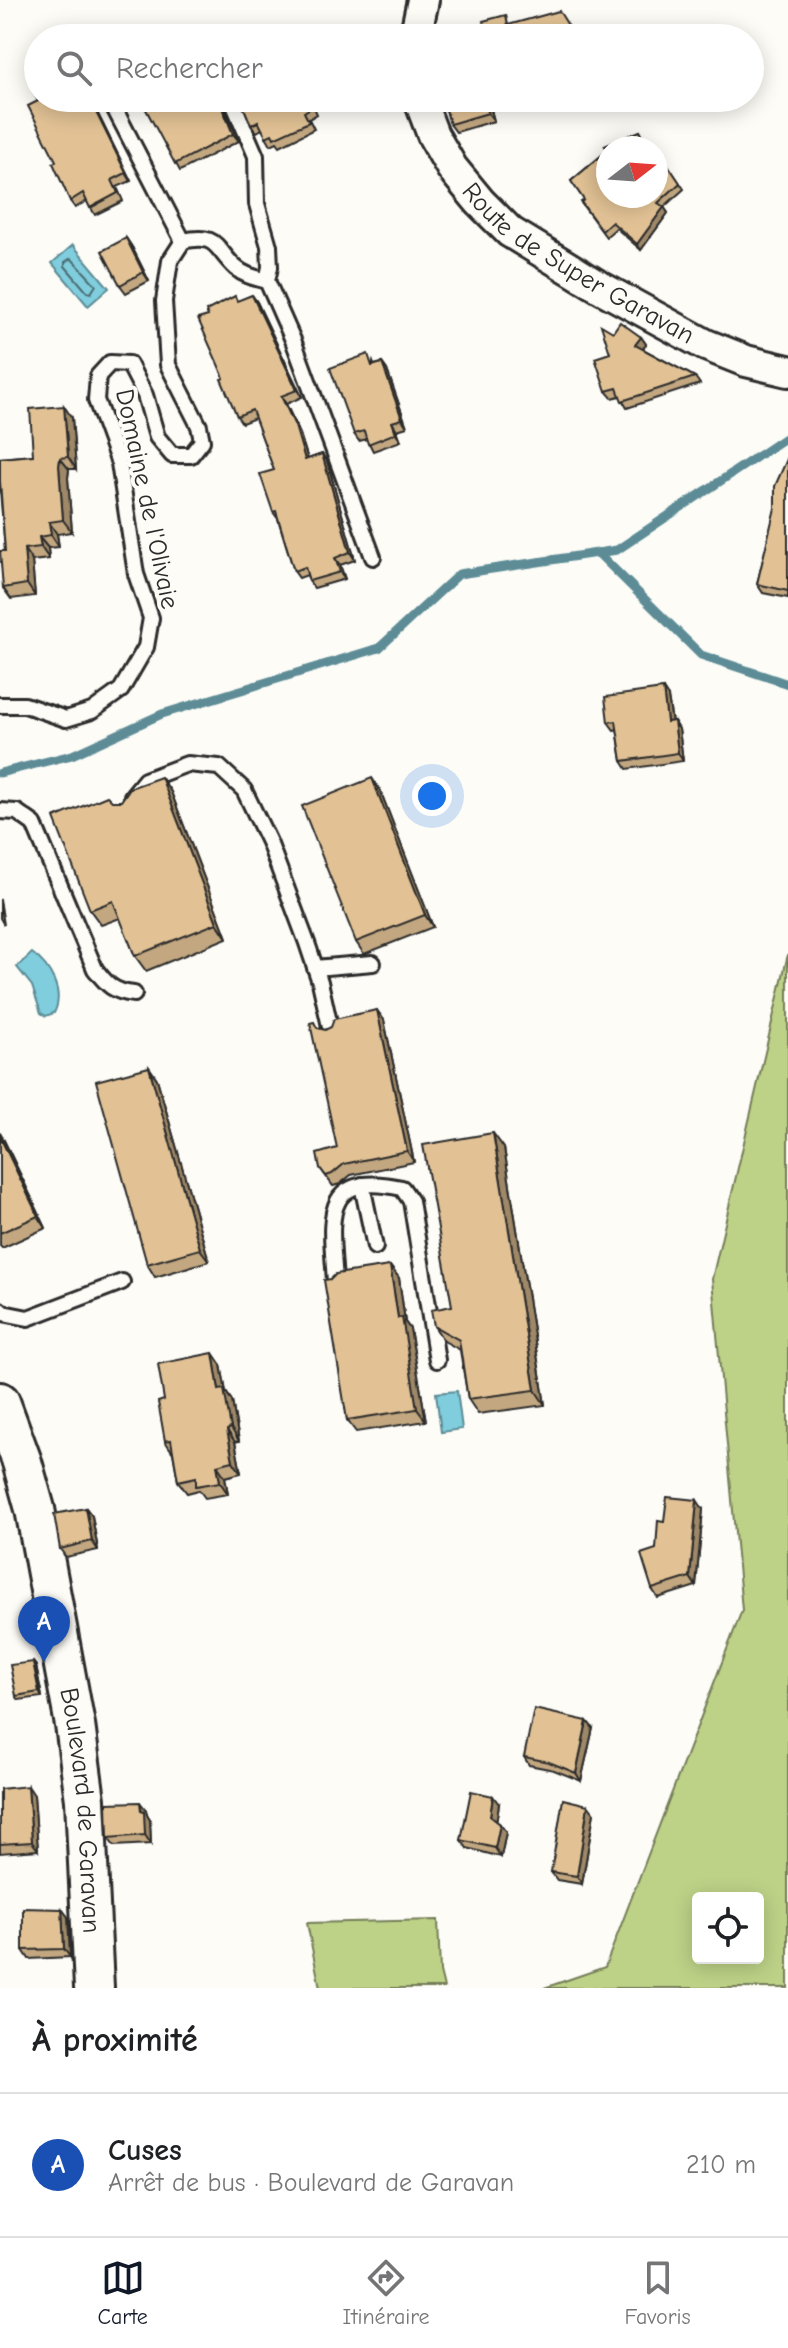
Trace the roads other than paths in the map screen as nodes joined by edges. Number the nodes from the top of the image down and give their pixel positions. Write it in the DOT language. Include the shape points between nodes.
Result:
graph roads {
  1 [pos="423,0"];
  2 [pos="418,24"];
  3 [pos="116,112"];
  4 [pos="237,112"];
  5 [pos="424,112"];
  6 [pos="183,241"];
  7 [pos="267,281"];
  8 [pos="788,371"];
  9 [pos="373,557"];
  10 [pos="0,705"];
  11 [pos="127,807"];
  12 [pos="0,811"];
  13 [pos="373,963"];
  14 [pos="315,968"];
  15 [pos="134,994"];
  16 [pos="331,1031"];
  17 [pos="362,1185"];
  18 [pos="375,1247"];
  19 [pos="122,1282"];
  20 [pos="335,1283"];
  21 [pos="0,1310"];
  22 [pos="437,1360"];
  23 [pos="0,1402"];
  24 [pos="94,1988"];
  1 -- 2 [label="street"];
  3 -- 6 [label="lane"];
  4 -- 7 [label="lane" via="256,156 257,204 269,246"];
  5 -- 8 [label="street, Route de Super Garavan" via="452,168 510,232 706,345"];
  6 -- 7 [label="lane" via="201,237 216,244 238,270"];
  6 -- 10 [label="lane, Domaine de l'Olivaie" via="170,261 164,301 168,365 202,441 191,455 172,455 157,437 129,364 110,363 98,376 96,400 119,463 136,574 151,618 146,647 121,690 92,711 66,719 25,705"];
  7 -- 9 [label="lane"];
  11 -- 14 [label="lane" via="145,780 187,764 219,767 244,790 263,829"];
  12 -- 15 [label="lane" via="17,812 34,824 95,969 117,993"];
  13 -- 14 [label="lane"];
  14 -- 16 [label="lane"];
  17 -- 18 [label="lane"];
  17 -- 20 [label="lane" via="338,1199 331,1214"];
  17 -- 22 [label="lane" via="402,1188 411,1201"];
  19 -- 21 [label="lane" via="28,1318"];
  23 -- 24 [label="street, Boulevard de Garavan" via="35,1509 75,1725 85,1800"];
}
